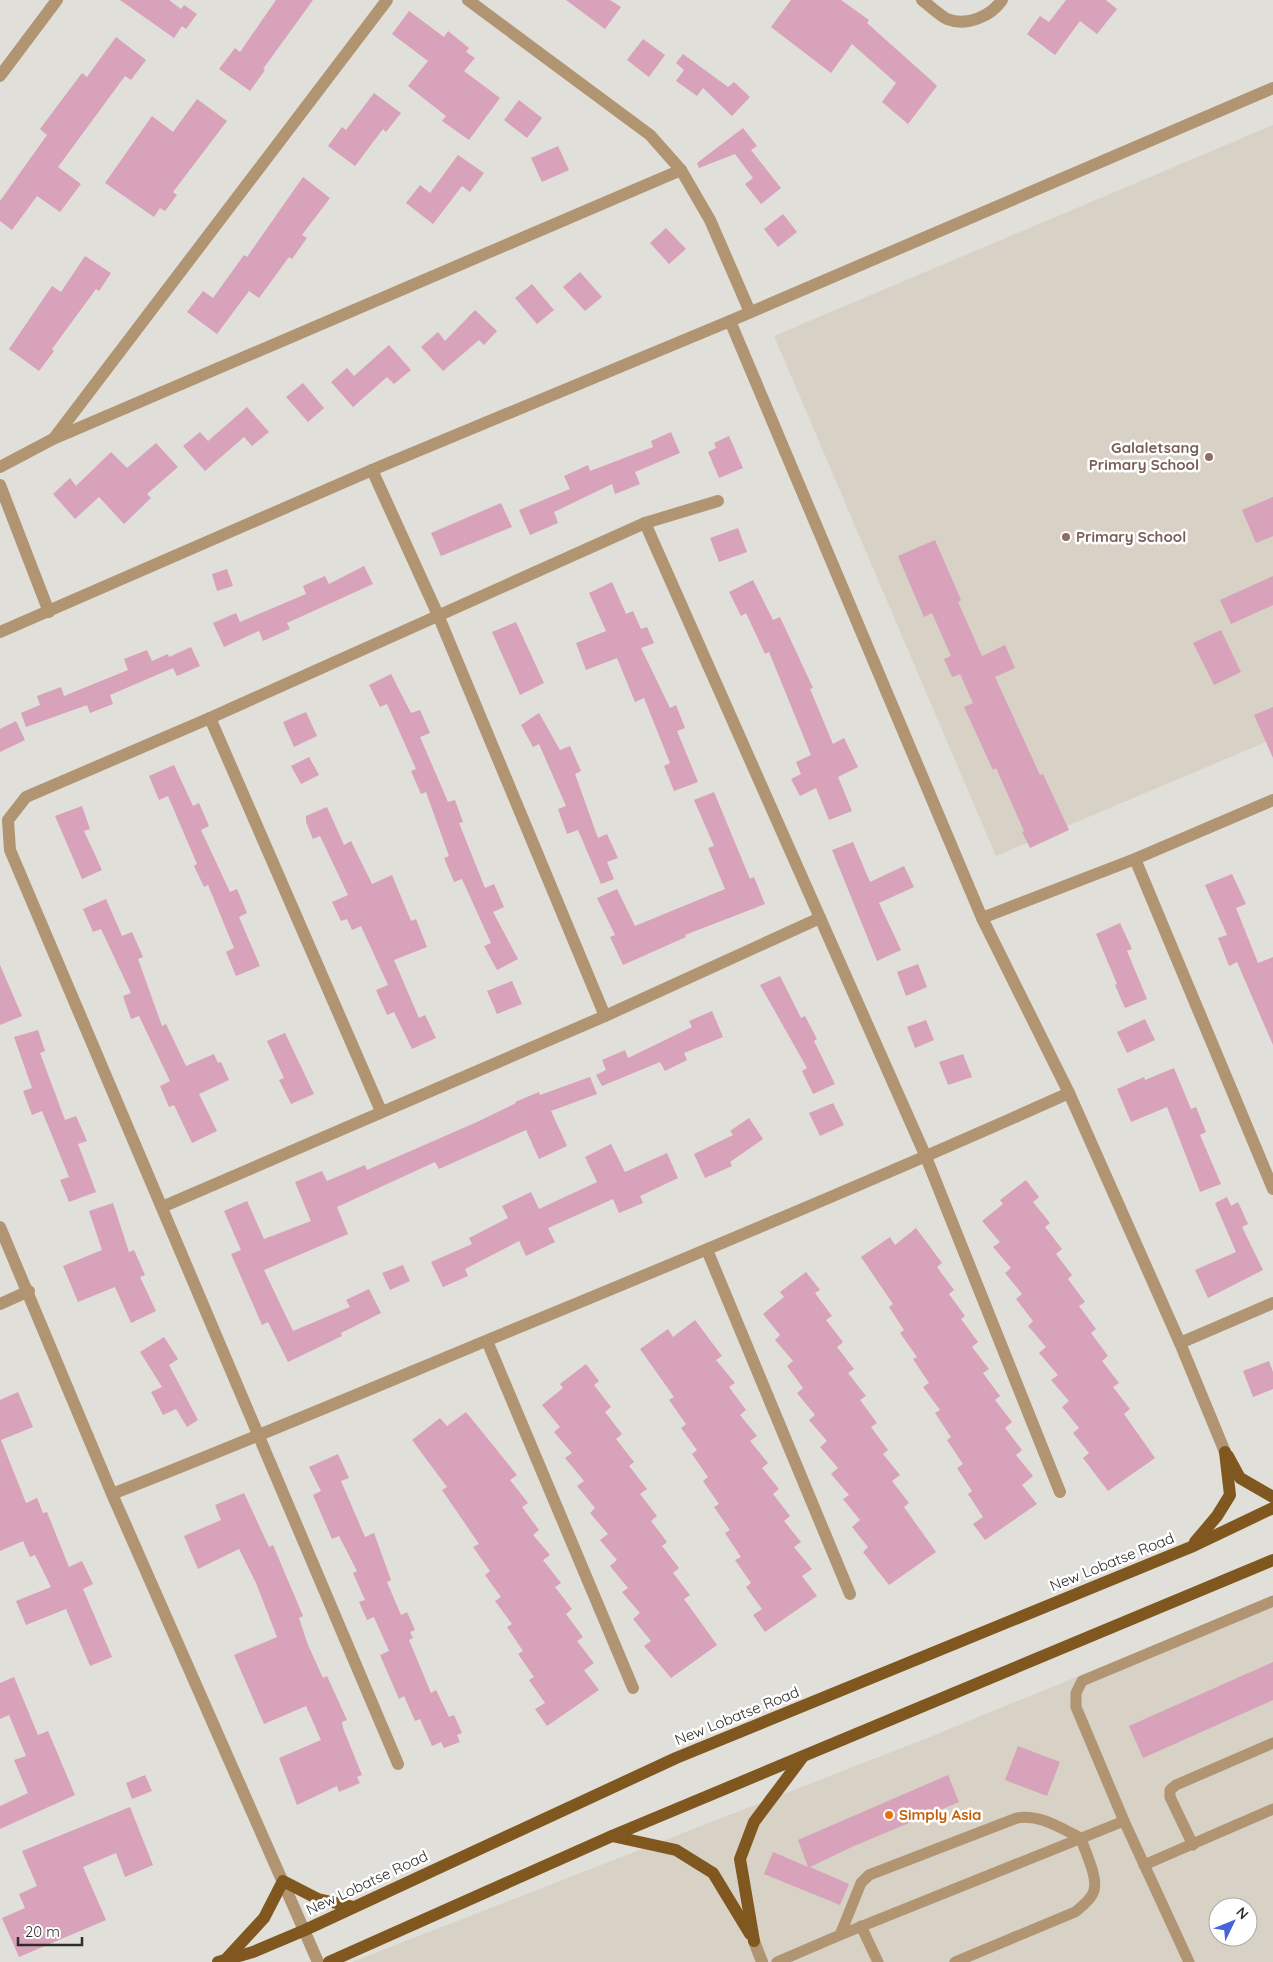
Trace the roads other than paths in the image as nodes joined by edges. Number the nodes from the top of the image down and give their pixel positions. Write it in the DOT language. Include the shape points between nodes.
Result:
graph roads {
  1 [pos="57,0"];
  2 [pos="386,0"];
  3 [pos="468,0"];
  4 [pos="922,0"];
  5 [pos="1002,0"];
  6 [pos="0,76"];
  7 [pos="1273,88"];
  8 [pos="681,170"];
  9 [pos="750,312"];
  10 [pos="730,321"];
  11 [pos="53,439"];
  12 [pos="0,466"];
  13 [pos="372,470"];
  14 [pos="0,485"];
  15 [pos="718,501"];
  16 [pos="645,523"];
  17 [pos="49,612"];
  18 [pos="438,615"];
  19 [pos="0,632"];
  20 [pos="210,718"];
  21 [pos="1273,800"];
  22 [pos="1135,859"];
  23 [pos="820,918"];
  24 [pos="982,918"];
  25 [pos="605,1016"];
  26 [pos="1069,1093"];
  27 [pos="381,1111"];
  28 [pos="926,1157"];
  29 [pos="1273,1189"];
  30 [pos="162,1207"];
  31 [pos="0,1227"];
  32 [pos="707,1250"];
  33 [pos="29,1291"];
  34 [pos="1273,1303"];
  35 [pos="0,1304"];
  36 [pos="487,1341"];
  37 [pos="1180,1343"];
  38 [pos="258,1437"];
  39 [pos="1225,1452"];
  40 [pos="1060,1492"];
  41 [pos="112,1494"];
  42 [pos="1273,1497"];
  43 [pos="1273,1508"];
  44 [pos="1191,1547"];
  45 [pos="1273,1560"];
  46 [pos="850,1594"];
  47 [pos="1273,1601"];
  48 [pos="633,1688"];
  49 [pos="1272,1745"];
  50 [pos="803,1756"];
  51 [pos="398,1764"];
  52 [pos="1273,1809"];
  53 [pos="1124,1821"];
  54 [pos="612,1836"];
  55 [pos="1080,1838"];
  56 [pos="1193,1845"];
  57 [pos="1144,1865"];
  58 [pos="283,1881"];
  59 [pos="354,1907"];
  60 [pos="861,1926"];
  61 [pos="305,1930"];
  62 [pos="840,1934"];
  63 [pos="754,1941"];
  64 [pos="222,1960"];
  65 [pos="318,1962"];
  66 [pos="329,1962"];
  67 [pos="762,1962"];
  68 [pos="777,1962"];
  69 [pos="878,1962"];
  70 [pos="954,1962"];
  71 [pos="1189,1962"];
  1 -- 6 [label="street"];
  2 -- 11 [label="street"];
  3 -- 8 [label="street" via="650,135"];
  4 -- 5 [label="street" via="947,19 974,21 997,8"];
  7 -- 9 [label="street"];
  8 -- 9 [label="street" via="710,220"];
  8 -- 11 [label="street"];
  9 -- 10 [label="street"];
  10 -- 13 [label="street"];
  10 -- 24 [label="street"];
  11 -- 12 [label="street"];
  13 -- 17 [label="street"];
  13 -- 18 [label="street"];
  14 -- 17 [label="street"];
  15 -- 16 [label="street"];
  16 -- 18 [label="street"];
  16 -- 23 [label="street"];
  17 -- 19 [label="street"];
  18 -- 20 [label="street"];
  18 -- 25 [label="street"];
  20 -- 27 [label="street"];
  20 -- 30 [label="street" via="26,797 8,820 10,850"];
  21 -- 22 [label="street"];
  22 -- 24 [label="street"];
  22 -- 29 [label="street"];
  23 -- 25 [label="street"];
  23 -- 28 [label="street"];
  24 -- 26 [label="street"];
  25 -- 27 [label="street"];
  26 -- 28 [label="street"];
  26 -- 37 [label="street"];
  27 -- 30 [label="street"];
  28 -- 32 [label="street"];
  28 -- 40 [label="street"];
  30 -- 38 [label="street"];
  31 -- 33 [label="street"];
  32 -- 36 [label="street"];
  32 -- 46 [label="street"];
  33 -- 35 [label="street"];
  33 -- 41 [label="street"];
  34 -- 37 [label="street"];
  36 -- 38 [label="street"];
  36 -- 48 [label="street"];
  37 -- 39 [label="street"];
  38 -- 41 [label="street"];
  38 -- 51 [label="street"];
  39 -- 42 [label="main road" via="1240,1478"];
  39 -- 44 [label="main road" via="1230,1495"];
  41 -- 58 [label="street"];
  43 -- 44 [label="main road, New Lobatse Road"];
  44 -- 59 [label="main road, New Lobatse Road" via="676,1758"];
  45 -- 50 [label="main road"];
  47 -- 53 [label="lane" via="1082,1681 1076,1693 1076,1707"];
  49 -- 56 [label="lane" via="1176,1784 1170,1790 1170,1797"];
  50 -- 54 [label="main road"];
  50 -- 63 [label="main road" via="754,1822 740,1860"];
  52 -- 56 [label="lane"];
  53 -- 55 [label="lane"];
  53 -- 57 [label="lane"];
  54 -- 63 [label="main road" via="676,1850 714,1873"];
  54 -- 66 [label="main road"];
  55 -- 60 [label="lane"];
  55 -- 62 [label="lane" via="1041,1819 1016,1818 869,1875 861,1883"];
  55 -- 70 [label="lane" via="1096,1884 1093,1895 1085,1904 1075,1912"];
  56 -- 57 [label="lane"];
  57 -- 71 [label="lane"];
  58 -- 59 [label="main road" via="318,1899"];
  58 -- 61 [label="street"];
  58 -- 64 [label="main road" via="264,1918"];
  59 -- 61 [label="main road, New Lobatse Road"];
  60 -- 62 [label="lane"];
  60 -- 69 [label="lane"];
  61 -- 64 [label="main road, New Lobatse Road" via="253,1952"];
  61 -- 65 [label="street"];
  62 -- 68 [label="lane"];
  63 -- 67 [label="street"];
}
